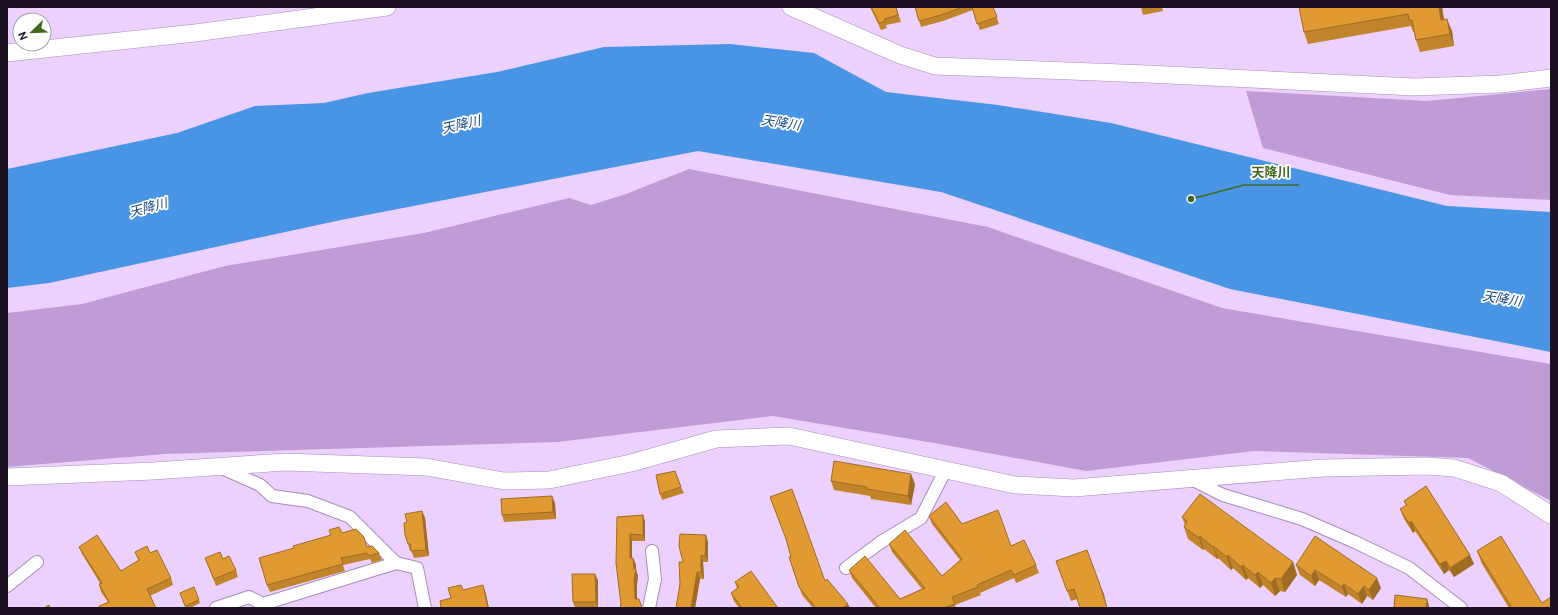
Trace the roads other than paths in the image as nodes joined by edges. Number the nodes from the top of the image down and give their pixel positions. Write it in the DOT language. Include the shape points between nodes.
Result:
graph roads {
  1 [pos="388,7"];
  2 [pos="790,7"];
  3 [pos="7,53"];
  4 [pos="1551,78"];
  5 [pos="218,466"];
  6 [pos="945,471"];
  7 [pos="7,477"];
  8 [pos="1191,479"];
  9 [pos="1551,515"];
  10 [pos="652,551"];
  11 [pos="37,562"];
  12 [pos="396,563"];
  13 [pos="846,568"];
  14 [pos="7,586"];
  15 [pos="264,606"];
  16 [pos="216,608"];
  17 [pos="425,608"];
  18 [pos="649,608"];
  19 [pos="1460,608"];
  1 -- 3 [label="street" via="210,31"];
  2 -- 4 [label="street" via="900,55 935,66 1414,87 1501,84"];
  5 -- 6 [label="street" via="286,462 418,467 504,481 549,480 631,463 716,439 789,436"];
  5 -- 7 [label="street"];
  5 -- 12 [label="street" via="260,485 272,496 308,501 350,517"];
  6 -- 8 [label="street" via="1015,485 1074,488"];
  6 -- 13 [label="street" via="921,518 881,542"];
  8 -- 9 [label="street" via="1323,468 1454,468 1501,482"];
  8 -- 19 [label="street" via="1223,495 1302,519 1409,568"];
  10 -- 18 [label="street" via="656,579"];
  11 -- 14 [label="street"];
  12 -- 15 [label="street"];
  12 -- 17 [label="street" via="417,568"];
  15 -- 16 [label="street" via="249,597"];
}
